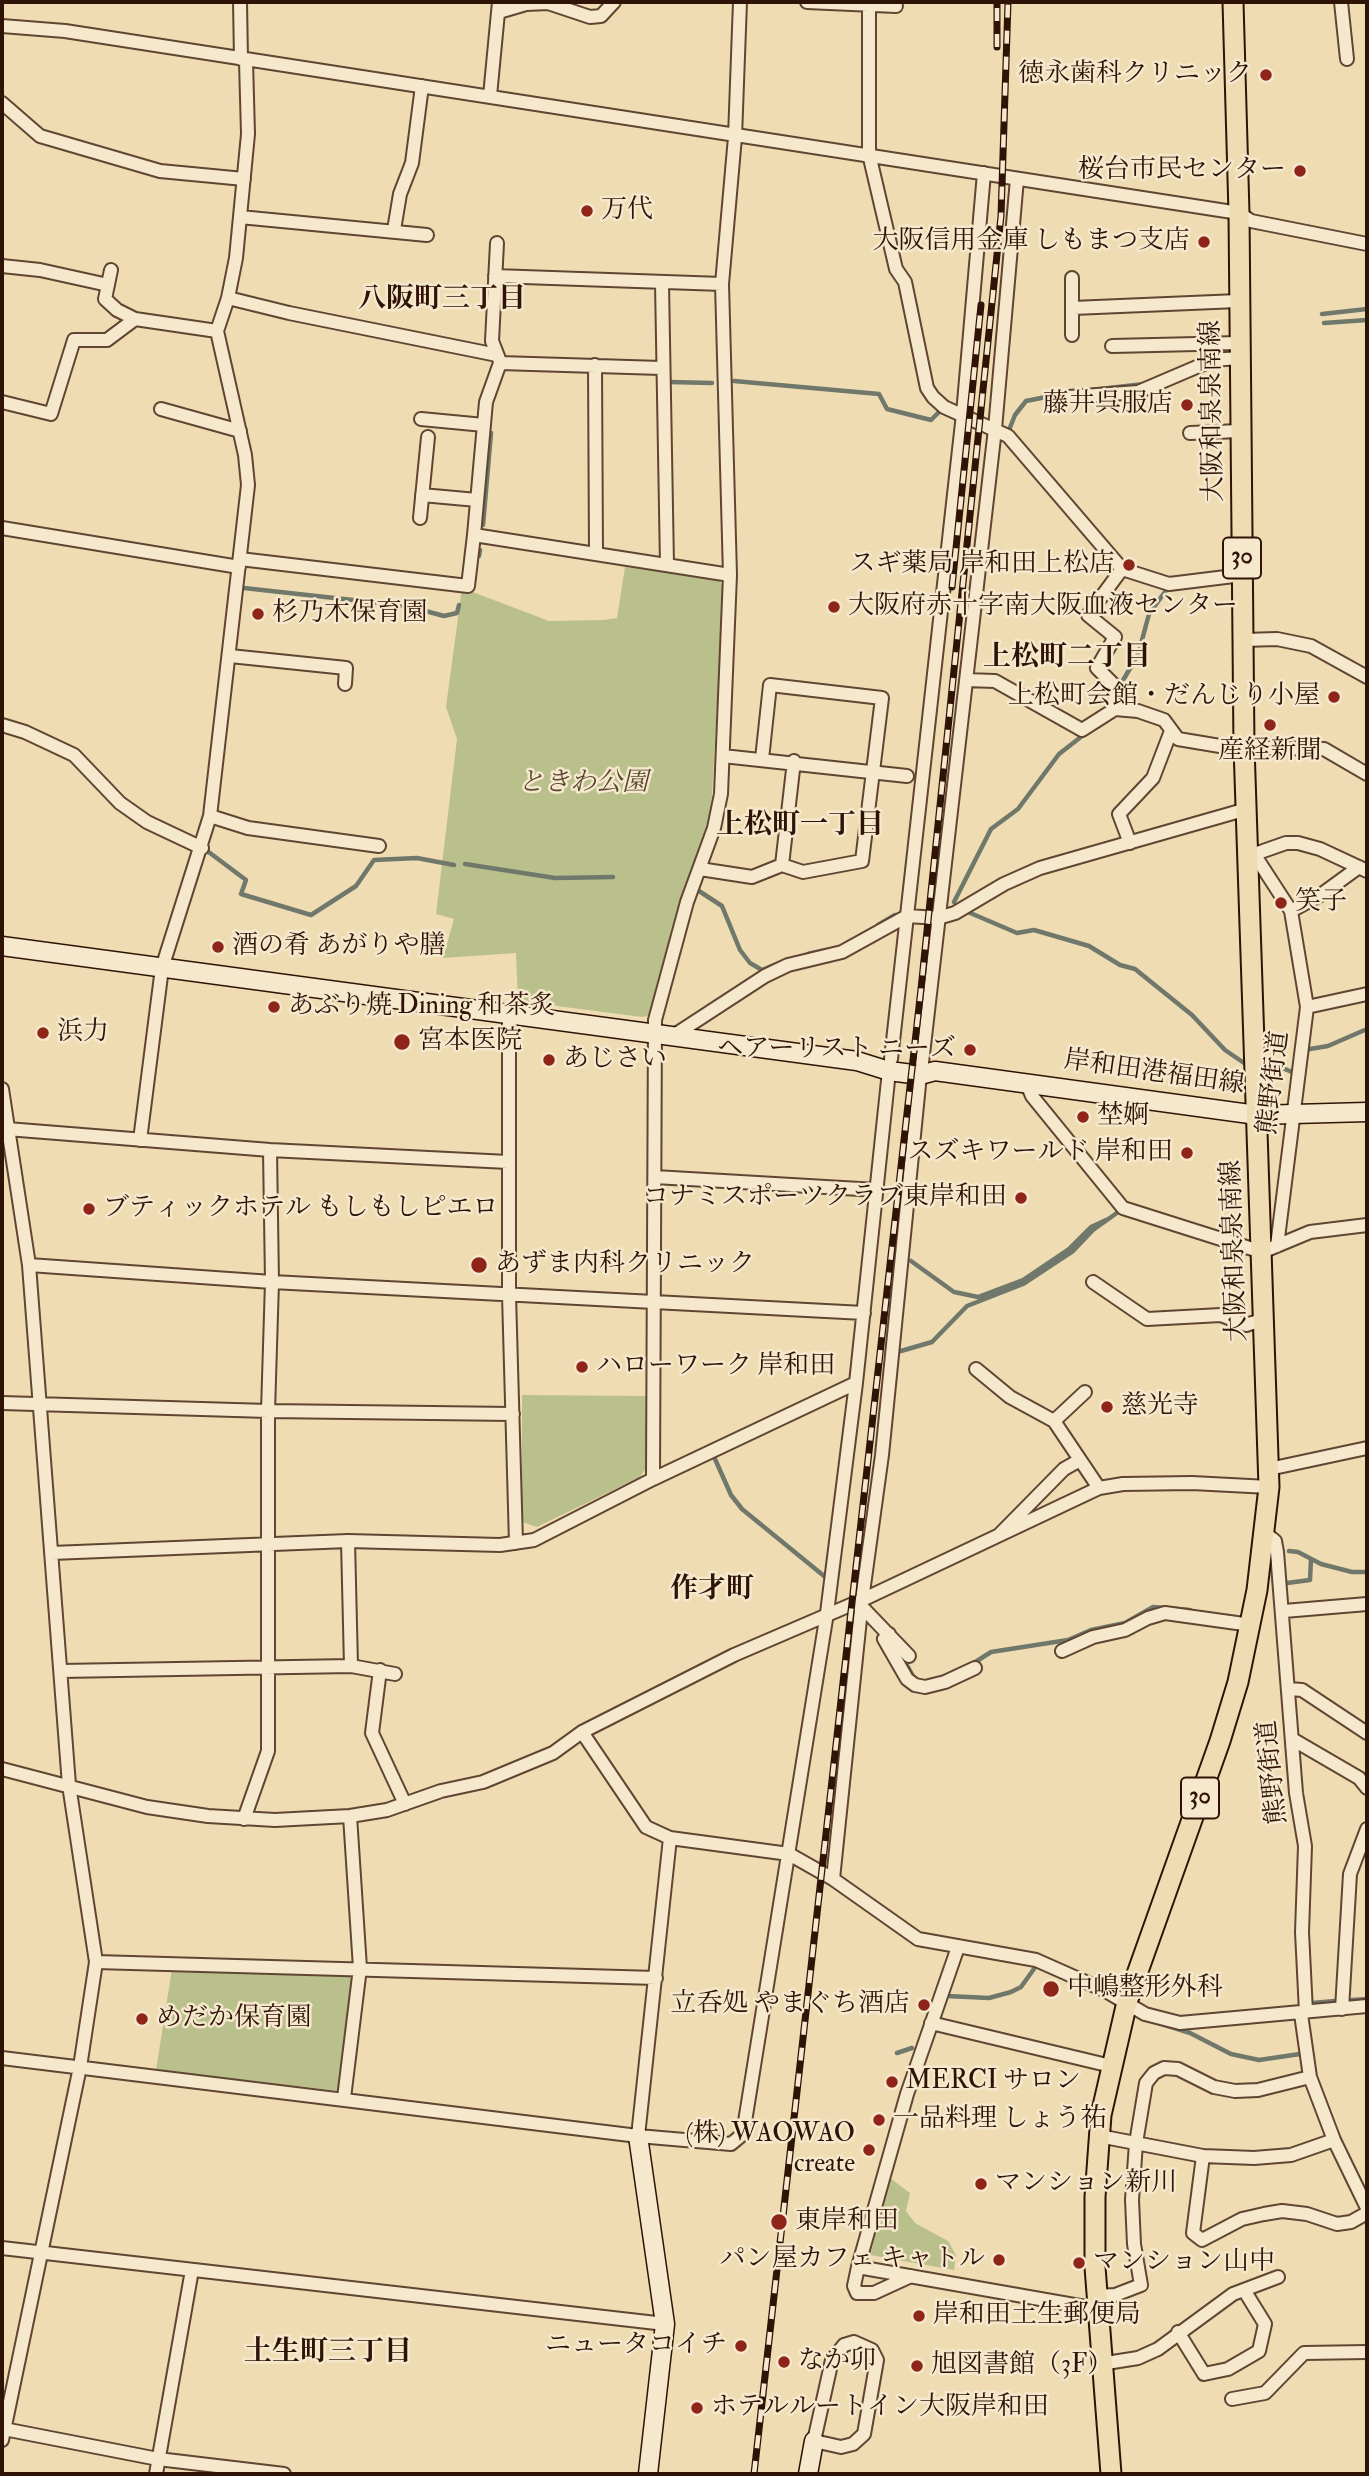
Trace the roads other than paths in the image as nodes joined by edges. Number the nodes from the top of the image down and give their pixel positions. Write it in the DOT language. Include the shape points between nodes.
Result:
graph roads {
  1 [pos="240,2"];
  2 [pos="614,2"];
  3 [pos="740,2"];
  4 [pos="807,2"];
  5 [pos="1233,2"];
  6 [pos="1341,2"];
  7 [pos="895,6"];
  8 [pos="499,7"];
  9 [pos="869,7"];
  10 [pos="2,26"];
  11 [pos="1347,59"];
  12 [pos="244,60"];
  13 [pos="422,86"];
  14 [pos="490,96"];
  15 [pos="2,103"];
  16 [pos="735,137"];
  17 [pos="869,154"];
  18 [pos="984,173"];
  19 [pos="244,179"];
  20 [pos="1017,179"];
  21 [pos="1239,213"];
  22 [pos="240,217"];
  23 [pos="394,230"];
  24 [pos="427,234"];
  25 [pos="497,243"];
  26 [pos="1367,244"];
  27 [pos="2,266"];
  28 [pos="111,270"];
  29 [pos="495,276"];
  30 [pos="1072,278"];
  31 [pos="662,283"];
  32 [pos="722,284"];
  33 [pos="108,285"];
  34 [pos="228,298"];
  35 [pos="1238,301"];
  36 [pos="1073,308"];
  37 [pos="135,319"];
  38 [pos="217,331"];
  39 [pos="1073,335"];
  40 [pos="1112,345"];
  41 [pos="1239,350"];
  42 [pos="499,359"];
  43 [pos="595,365"];
  44 [pos="662,368"];
  45 [pos="1069,397"];
  46 [pos="2,402"];
  47 [pos="161,409"];
  48 [pos="963,414"];
  49 [pos="421,419"];
  50 [pos="484,425"];
  51 [pos="995,429"];
  52 [pos="240,431"];
  53 [pos="1240,431"];
  54 [pos="1190,433"];
  55 [pos="431,446"];
  56 [pos="422,495"];
  57 [pos="477,500"];
  58 [pos="420,519"];
  59 [pos="2,528"];
  60 [pos="474,535"];
  61 [pos="596,554"];
  62 [pos="239,563"];
  63 [pos="667,565"];
  64 [pos="1122,569"];
  65 [pos="730,575"];
  66 [pos="1242,575"];
  67 [pos="1244,639"];
  68 [pos="230,656"];
  69 [pos="1367,677"];
  70 [pos="966,680"];
  71 [pos="345,684"];
  72 [pos="1115,709"];
  73 [pos="2,726"];
  74 [pos="1171,731"];
  75 [pos="1244,747"];
  76 [pos="723,756"];
  77 [pos="762,759"];
  78 [pos="794,761"];
  79 [pos="873,772"];
  80 [pos="1367,774"];
  81 [pos="907,776"];
  82 [pos="1247,809"];
  83 [pos="210,817"];
  84 [pos="1130,843"];
  85 [pos="379,846"];
  86 [pos="202,848"];
  87 [pos="1251,855"];
  88 [pos="782,865"];
  89 [pos="1364,867"];
  90 [pos="700,869"];
  91 [pos="1292,911"];
  92 [pos="906,915"];
  93 [pos="938,918"];
  94 [pos="2,946"];
  95 [pos="162,968"];
  96 [pos="1367,994"];
  97 [pos="1307,1007"];
  98 [pos="509,1013"];
  99 [pos="654,1033"];
  100 [pos="673,1035"];
  101 [pos="890,1065"];
  102 [pos="926,1070"];
  103 [pos="1027,1084"];
  104 [pos="2,1089"];
  105 [pos="1367,1112"];
  106 [pos="1294,1114"];
  107 [pos="1257,1115"];
  108 [pos="7,1129"];
  109 [pos="140,1140"];
  110 [pos="270,1150"];
  111 [pos="508,1162"];
  112 [pos="655,1177"];
  113 [pos="877,1190"];
  114 [pos="1367,1225"];
  115 [pos="1270,1249"];
  116 [pos="29,1265"];
  117 [pos="272,1282"];
  118 [pos="1093,1282"];
  119 [pos="509,1295"];
  120 [pos="652,1301"];
  121 [pos="864,1313"];
  122 [pos="1265,1318"];
  123 [pos="976,1369"];
  124 [pos="856,1383"];
  125 [pos="1085,1392"];
  126 [pos="2,1403"];
  127 [pos="37,1403"];
  128 [pos="268,1411"];
  129 [pos="513,1415"];
  130 [pos="1054,1421"];
  131 [pos="1367,1448"];
  132 [pos="1080,1460"];
  133 [pos="1269,1478"];
  134 [pos="653,1479"];
  135 [pos="1099,1488"];
  136 [pos="1265,1533"];
  137 [pos="997,1536"];
  138 [pos="348,1541"];
  139 [pos="516,1544"];
  140 [pos="268,1545"];
  141 [pos="52,1553"];
  142 [pos="862,1604"];
  143 [pos="1367,1604"];
  144 [pos="1284,1611"];
  145 [pos="827,1613"];
  146 [pos="1251,1625"];
  147 [pos="887,1637"];
  148 [pos="1062,1651"];
  149 [pos="909,1656"];
  150 [pos="266,1666"];
  151 [pos="351,1667"];
  152 [pos="975,1668"];
  153 [pos="380,1670"];
  154 [pos="61,1671"];
  155 [pos="395,1674"];
  156 [pos="1289,1689"];
  157 [pos="582,1732"];
  158 [pos="1367,1733"];
  159 [pos="1292,1739"];
  160 [pos="2,1769"];
  161 [pos="69,1785"];
  162 [pos="1367,1788"];
  163 [pos="405,1804"];
  164 [pos="350,1816"];
  165 [pos="244,1819"];
  166 [pos="1367,1829"];
  167 [pos="670,1838"];
  168 [pos="789,1854"];
  169 [pos="833,1880"];
  170 [pos="958,1947"];
  171 [pos="96,1962"];
  172 [pos="360,1968"];
  173 [pos="656,1978"];
  174 [pos="1127,2002"];
  175 [pos="1367,2007"];
  176 [pos="1342,2009"];
  177 [pos="1303,2013"];
  178 [pos="931,2023"];
  179 [pos="2,2058"];
  180 [pos="1111,2066"];
  181 [pos="80,2067"];
  182 [pos="1310,2077"];
  183 [pos="344,2098"];
  184 [pos="638,2136"];
  185 [pos="1099,2136"];
  186 [pos="1334,2140"];
  187 [pos="1136,2143"];
  188 [pos="1203,2155"];
  189 [pos="1367,2210"];
  190 [pos="2,2248"];
  191 [pos="41,2252"];
  192 [pos="858,2267"];
  193 [pos="192,2270"];
  194 [pos="911,2276"];
  195 [pos="1278,2277"];
  196 [pos="1244,2290"];
  197 [pos="1097,2303"];
  198 [pos="664,2324"];
  199 [pos="1178,2332"];
  200 [pos="1367,2353"];
  201 [pos="1100,2364"];
  202 [pos="1232,2399"];
  203 [pos="3,2435"];
  204 [pos="814,2441"];
  205 [pos="158,2459"];
  206 [pos="156,2474"];
  207 [pos="284,2474"];
  208 [pos="649,2474"];
  209 [pos="808,2474"];
  210 [pos="1111,2474"];
  1 -- 12 [label="street"];
  2 -- 8 [label="street" via="601,16 590,17 548,3"];
  3 -- 16 [label="street"];
  4 -- 9 [label="street"];
  5 -- 21 [label="main road, 大阪和泉泉南線 / 30"];
  6 -- 11 [label="street"];
  7 -- 9 [label="street"];
  8 -- 14 [label="street"];
  9 -- 17 [label="street"];
  10 -- 12 [label="street" via="65,31"];
  12 -- 13 [label="street"];
  12 -- 19 [label="street" via="248,134"];
  13 -- 14 [label="street"];
  13 -- 23 [label="street" via="412,163 400,194"];
  14 -- 16 [label="street"];
  15 -- 19 [label="street" via="40,136 159,170"];
  16 -- 17 [label="street"];
  16 -- 32 [label="street"];
  17 -- 18 [label="street"];
  17 -- 48 [label="street" via="896,269 905,282 928,388 944,407"];
  18 -- 20 [label="street"];
  18 -- 48 [label="street"];
  19 -- 22 [label="street"];
  20 -- 21 [label="street"];
  20 -- 51 [label="street"];
  21 -- 26 [label="street" via="1251,221"];
  21 -- 35 [label="main road, 大阪和泉泉南線 / 30"];
  22 -- 23 [label="street"];
  22 -- 34 [label="street"];
  23 -- 24 [label="street"];
  25 -- 29 [label="street"];
  27 -- 33 [label="street"];
  28 -- 33 [label="street"];
  29 -- 31 [label="street"];
  29 -- 42 [label="street" via="492,341"];
  30 -- 36 [label="street"];
  31 -- 32 [label="street"];
  31 -- 44 [label="street"];
  32 -- 65 [label="street"];
  33 -- 37 [label="street" via="105,299"];
  34 -- 38 [label="street"];
  34 -- 42 [label="street"];
  35 -- 36 [label="street"];
  35 -- 41 [label="main road, 大阪和泉泉南線 / 30"];
  36 -- 39 [label="street"];
  37 -- 38 [label="street"];
  37 -- 46 [label="street" via="107,340 74,340 51,414"];
  38 -- 52 [label="street"];
  40 -- 41 [label="street"];
  41 -- 45 [label="street" via="1138,392"];
  41 -- 53 [label="main road, 大阪和泉泉南線 / 30"];
  42 -- 43 [label="street"];
  42 -- 50 [label="street"];
  43 -- 44 [label="street"];
  43 -- 61 [label="street"];
  44 -- 63 [label="street"];
  47 -- 52 [label="street"];
  48 -- 51 [label="street"];
  48 -- 92 [label="street"];
  49 -- 50 [label="street" via="444,415"];
  50 -- 57 [label="street"];
  51 -- 64 [label="street" via="1008,436"];
  51 -- 70 [label="street"];
  52 -- 62 [label="street" via="248,485"];
  53 -- 54 [label="street"];
  53 -- 66 [label="main road, 大阪和泉泉南線 / 30"];
  55 -- 56 [label="street"];
  56 -- 57 [label="street"];
  56 -- 58 [label="street"];
  57 -- 60 [label="street"];
  59 -- 62 [label="street"];
  60 -- 61 [label="street"];
  60 -- 62 [label="street" via="468,586"];
  61 -- 63 [label="street"];
  62 -- 68 [label="street"];
  63 -- 65 [label="street"];
  64 -- 66 [label="street" via="1170,584"];
  64 -- 72 [label="street" via="1088,615 1115,637 1097,668 1115,685"];
  65 -- 76 [label="street"];
  66 -- 67 [label="main road, 大阪和泉泉南線 / 30"];
  67 -- 69 [label="street" via="1311,646"];
  67 -- 75 [label="main road, 大阪和泉泉南線 / 30"];
  68 -- 71 [label="street" via="346,668"];
  68 -- 83 [label="street"];
  70 -- 72 [label="street" via="995,681 1082,730"];
  70 -- 93 [label="street"];
  72 -- 74 [label="street" via="1155,716"];
  73 -- 86 [label="street" via="74,755 120,803 147,822"];
  74 -- 75 [label="street" via="1178,739"];
  74 -- 84 [label="street" via="1153,778 1119,814"];
  75 -- 80 [label="street" via="1324,749"];
  75 -- 82 [label="main road, 大阪和泉泉南線 / 30"];
  76 -- 77 [label="street"];
  76 -- 90 [label="street" via="716,817"];
  77 -- 78 [label="street"];
  77 -- 79 [label="street" via="770,685 881,698"];
  78 -- 79 [label="street"];
  78 -- 88 [label="street"];
  79 -- 81 [label="street"];
  79 -- 88 [label="street" via="862,861 803,872"];
  82 -- 84 [label="street"];
  82 -- 87 [label="main road, 大阪和泉泉南線 / 30"];
  83 -- 85 [label="street" via="248,828"];
  83 -- 86 [label="street"];
  84 -- 93 [label="street" via="1040,868"];
  86 -- 95 [label="street"];
  87 -- 89 [label="street" via="1298,843"];
  87 -- 91 [label="street, 熊野街道"];
  87 -- 107 [label="main road, 大阪和泉泉南線 / 30"];
  88 -- 90 [label="street" via="752,877"];
  89 -- 91 [label="street"];
  90 -- 99 [label="street" via="676,941"];
  91 -- 97 [label="street, 熊野街道"];
  92 -- 93 [label="street"];
  92 -- 100 [label="street" via="842,953 788,965 765,976"];
  92 -- 101 [label="street"];
  93 -- 102 [label="street"];
  94 -- 95 [label="street, 岸和田港福田線"];
  95 -- 98 [label="street, 岸和田港福田線"];
  95 -- 109 [label="street"];
  96 -- 97 [label="street"];
  97 -- 106 [label="street, 熊野街道"];
  98 -- 99 [label="street, 岸和田港福田線"];
  98 -- 111 [label="street"];
  99 -- 100 [label="street, 岸和田港福田線"];
  99 -- 112 [label="street"];
  100 -- 101 [label="street, 岸和田港福田線"];
  101 -- 102 [label="street, 岸和田港福田線"];
  101 -- 113 [label="street"];
  102 -- 103 [label="street, 岸和田港福田線"];
  102 -- 142 [label="street"];
  103 -- 107 [label="street, 岸和田港福田線"];
  103 -- 115 [label="street" via="1123,1208"];
  104 -- 108 [label="street"];
  105 -- 106 [label="street, 岸和田港福田線"];
  106 -- 107 [label="street, 岸和田港福田線"];
  106 -- 115 [label="street, 熊野街道"];
  107 -- 115 [label="main road, 大阪和泉泉南線 / 30"];
  108 -- 109 [label="street"];
  108 -- 116 [label="street"];
  109 -- 110 [label="street"];
  110 -- 111 [label="street"];
  110 -- 117 [label="street"];
  111 -- 119 [label="street"];
  112 -- 113 [label="street"];
  112 -- 120 [label="street"];
  113 -- 121 [label="street"];
  114 -- 115 [label="street" via="1310,1232"];
  115 -- 122 [label="main road, 大阪和泉泉南線 / 30"];
  116 -- 117 [label="street"];
  116 -- 127 [label="street"];
  117 -- 119 [label="street"];
  117 -- 128 [label="street"];
  118 -- 122 [label="street" via="1147,1319 1221,1315 1247,1325"];
  119 -- 120 [label="street"];
  119 -- 129 [label="street"];
  120 -- 121 [label="street"];
  120 -- 134 [label="street"];
  121 -- 124 [label="street"];
  122 -- 133 [label="main road, 大阪和泉泉南線 / 30"];
  123 -- 130 [label="street" via="1010,1397"];
  124 -- 134 [label="street"];
  124 -- 145 [label="street"];
  125 -- 130 [label="street"];
  126 -- 127 [label="street"];
  127 -- 128 [label="street"];
  127 -- 141 [label="street"];
  128 -- 129 [label="street"];
  128 -- 140 [label="street"];
  129 -- 139 [label="street"];
  130 -- 132 [label="street"];
  131 -- 133 [label="street"];
  132 -- 135 [label="street"];
  132 -- 137 [label="street" via="1063,1469"];
  133 -- 135 [label="street"];
  133 -- 136 [label="main road, 大阪和泉泉南線 / 30"];
  134 -- 139 [label="street" via="534,1541"];
  135 -- 137 [label="street"];
  136 -- 144 [label="street, 熊野街道" via="1275,1541"];
  136 -- 146 [label="main road, 大阪和泉泉南線 / 30"];
  137 -- 142 [label="street"];
  138 -- 139 [label="street"];
  138 -- 140 [label="street"];
  138 -- 151 [label="street"];
  140 -- 141 [label="street"];
  140 -- 150 [label="street"];
  141 -- 154 [label="street"];
  142 -- 145 [label="street"];
  142 -- 147 [label="street"];
  142 -- 169 [label="street"];
  143 -- 144 [label="street"];
  144 -- 156 [label="street, 熊野街道"];
  145 -- 157 [label="street"];
  145 -- 168 [label="street"];
  146 -- 148 [label="street" via="1165,1613"];
  146 -- 174 [label="main road, 大阪和泉泉南線 / 30" via="1220,1741"];
  147 -- 149 [label="street"];
  147 -- 152 [label="street" via="907,1679 915,1685 945,1682"];
  150 -- 151 [label="street"];
  150 -- 154 [label="street"];
  150 -- 165 [label="street" via="268,1751"];
  151 -- 153 [label="street"];
  153 -- 155 [label="street"];
  153 -- 163 [label="street" via="372,1733"];
  154 -- 161 [label="street"];
  156 -- 158 [label="street" via="1302,1690"];
  156 -- 159 [label="street, 熊野街道"];
  157 -- 163 [label="street" via="553,1753 483,1782"];
  157 -- 167 [label="street" via="646,1827"];
  159 -- 162 [label="street" via="1359,1778"];
  159 -- 177 [label="street, 熊野街道" via="1305,1846"];
  160 -- 161 [label="street"];
  161 -- 165 [label="street" via="148,1807"];
  161 -- 171 [label="street"];
  163 -- 164 [label="street"];
  164 -- 165 [label="street"];
  164 -- 172 [label="street"];
  166 -- 176 [label="street" via="1350,1874"];
  167 -- 168 [label="street"];
  167 -- 173 [label="street"];
  168 -- 169 [label="street"];
  168 -- 184 [label="street" via="743,2134 731,2144"];
  169 -- 170 [label="street" via="918,1939"];
  170 -- 174 [label="street" via="1037,1960"];
  170 -- 178 [label="street"];
  171 -- 172 [label="street"];
  171 -- 181 [label="street"];
  172 -- 173 [label="street"];
  172 -- 183 [label="street"];
  173 -- 184 [label="street"];
  174 -- 177 [label="street" via="1144,2014 1180,2023"];
  174 -- 180 [label="main road, 大阪和泉泉南線 / 30"];
  175 -- 176 [label="street"];
  176 -- 177 [label="street"];
  177 -- 182 [label="street, 熊野街道"];
  178 -- 180 [label="street"];
  178 -- 192 [label="street" via="883,2170"];
  179 -- 181 [label="street"];
  180 -- 185 [label="main road, 大阪和泉泉南線 / 30"];
  181 -- 183 [label="street"];
  181 -- 191 [label="street"];
  182 -- 186 [label="street, 熊野街道"];
  182 -- 187 [label="street" via="1235,2091 1164,2068 1146,2083"];
  183 -- 184 [label="street"];
  184 -- 198 [label="street"];
  185 -- 187 [label="street"];
  185 -- 197 [label="main road, 大阪和泉泉南線 / 30"];
  186 -- 188 [label="street" via="1291,2155"];
  186 -- 189 [label="street, 熊野街道"];
  187 -- 188 [label="street"];
  187 -- 197 [label="street" via="1132,2200 1141,2285"];
  188 -- 189 [label="street" via="1193,2233 1202,2240 1242,2219 1264,2214 1307,2214 1337,2224 1351,2222"];
  190 -- 191 [label="street"];
  191 -- 193 [label="street"];
  191 -- 203 [label="street"];
  192 -- 194 [label="street"];
  192 -- 194 [label="street" via="857,2293 899,2285"];
  193 -- 198 [label="street"];
  193 -- 205 [label="street"];
  194 -- 197 [label="street"];
  195 -- 196 [label="street"];
  196 -- 199 [label="street"];
  196 -- 199 [label="street" via="1265,2325 1259,2351 1228,2369 1204,2374"];
  197 -- 201 [label="main road, 大阪和泉泉南線 / 30"];
  198 -- 208 [label="street"];
  199 -- 201 [label="street" via="1138,2358"];
  200 -- 202 [label="street" via="1304,2353 1265,2393"];
  201 -- 210 [label="main road, 大阪和泉泉南線 / 30"];
  203 -- 205 [label="street"];
  204 -- 204 [label="street" via="832,2360 844,2344 864,2344 877,2360 864,2434 841,2447"];
  204 -- 209 [label="street"];
  205 -- 206 [label="street"];
  205 -- 207 [label="street"];
}
